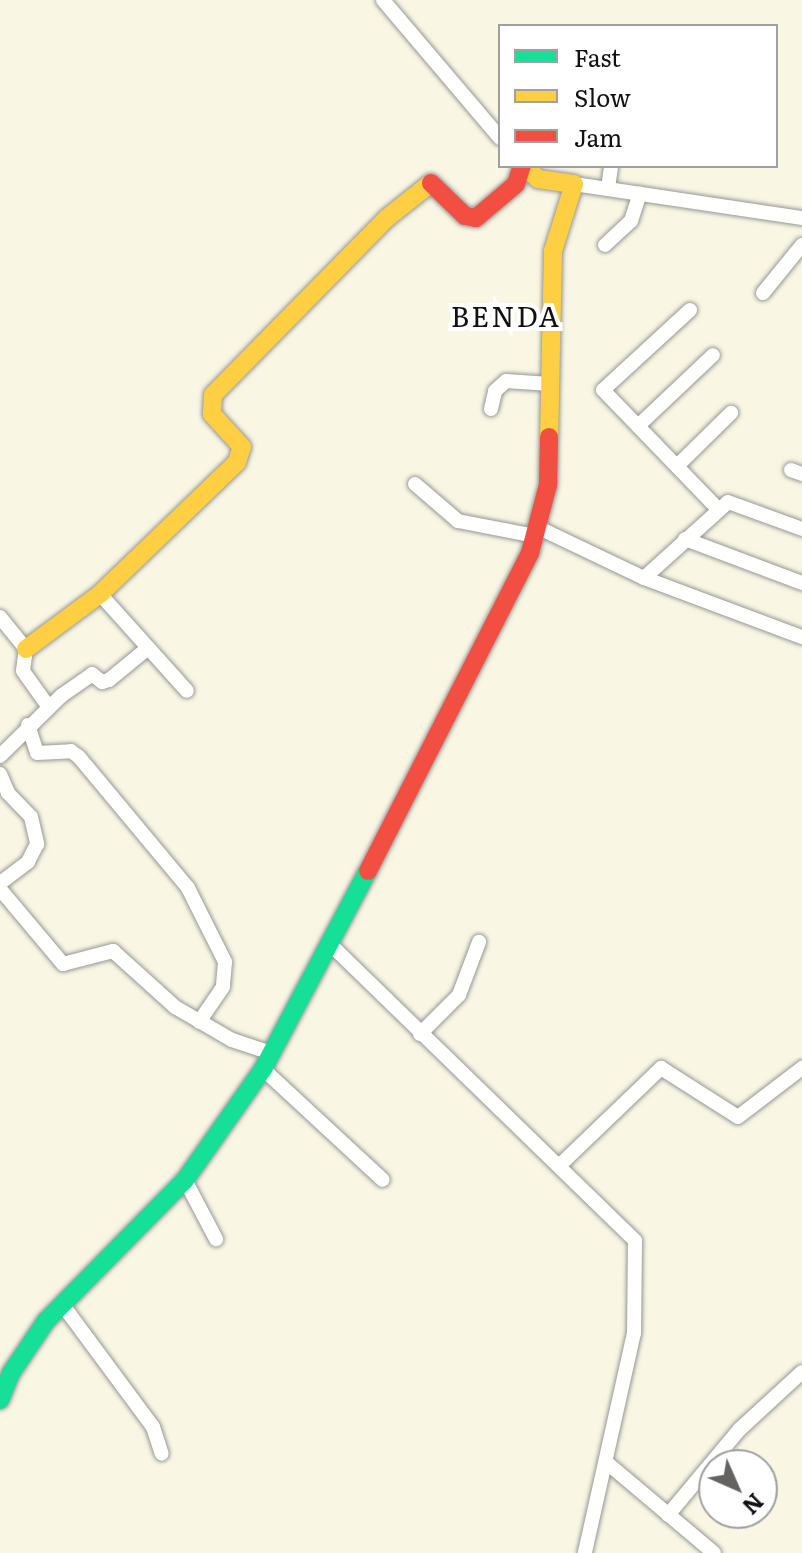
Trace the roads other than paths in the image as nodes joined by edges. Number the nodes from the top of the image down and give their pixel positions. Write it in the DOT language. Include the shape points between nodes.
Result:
graph roads {
  1 [pos="383,0"];
  2 [pos="498,136"];
  3 [pos="522,168"];
  4 [pos="526,168"];
  5 [pos="611,168"];
  6 [pos="574,184"];
  7 [pos="608,188"];
  8 [pos="640,193"];
  9 [pos="802,218"];
  10 [pos="605,245"];
  11 [pos="802,245"];
  12 [pos="763,293"];
  13 [pos="690,310"];
  14 [pos="713,355"];
  15 [pos="550,384"];
  16 [pos="491,409"];
  17 [pos="731,413"];
  18 [pos="638,426"];
  19 [pos="677,466"];
  20 [pos="415,484"];
  21 [pos="717,508"];
  22 [pos="802,529"];
  23 [pos="536,531"];
  24 [pos="685,539"];
  25 [pos="644,578"];
  26 [pos="802,583"];
  27 [pos="100,594"];
  28 [pos="0,617"];
  29 [pos="802,637"];
  30 [pos="148,648"];
  31 [pos="26,649"];
  32 [pos="187,691"];
  33 [pos="48,706"];
  34 [pos="28,725"];
  35 [pos="0,756"];
  36 [pos="0,774"];
  37 [pos="0,883"];
  38 [pos="0,889"];
  39 [pos="479,942"];
  40 [pos="331,945"];
  41 [pos="199,1022"];
  42 [pos="420,1034"];
  43 [pos="267,1061"];
  44 [pos="802,1068"];
  45 [pos="561,1164"];
  46 [pos="185,1180"];
  47 [pos="383,1180"];
  48 [pos="216,1239"];
  49 [pos="62,1304"];
  50 [pos="802,1372"];
  51 [pos="0,1400"];
  52 [pos="162,1454"];
  53 [pos="606,1462"];
  54 [pos="668,1515"];
  55 [pos="585,1553"];
  56 [pos="713,1553"];
  1 -- 2 [label="street"];
  3 -- 27 [label="street" via="512,188 472,218 435,183 424,184 226,379 210,407 243,454"];
  4 -- 6 [label="street" via="546,182"];
  5 -- 7 [label="street"];
  6 -- 7 [label="street"];
  6 -- 15 [label="street" via="551,264"];
  7 -- 8 [label="street"];
  8 -- 9 [label="street"];
  8 -- 10 [label="street" via="631,221"];
  11 -- 12 [label="street"];
  13 -- 18 [label="street" via="603,390"];
  14 -- 18 [label="street"];
  15 -- 16 [label="street" via="506,381 495,391"];
  15 -- 23 [label="street" via="548,485"];
  17 -- 19 [label="street"];
  18 -- 19 [label="street"];
  19 -- 21 [label="street"];
  20 -- 23 [label="street" via="458,521"];
  21 -- 22 [label="street" via="736,503"];
  21 -- 24 [label="street"];
  23 -- 25 [label="street"];
  23 -- 40 [label="street" via="498,624"];
  24 -- 25 [label="street"];
  24 -- 26 [label="street"];
  25 -- 29 [label="street"];
  27 -- 30 [label="street"];
  27 -- 31 [label="street"];
  28 -- 31 [label="street"];
  30 -- 32 [label="street"];
  30 -- 33 [label="street" via="109,680 92,674"];
  31 -- 33 [label="street" via="23,671"];
  33 -- 34 [label="street"];
  34 -- 35 [label="street"];
  34 -- 41 [label="street" via="37,753 71,751 79,757 188,888 225,962 223,987"];
  36 -- 37 [label="street" via="8,793 31,817 37,844 28,862"];
  38 -- 41 [label="street" via="63,964 113,951 147,987"];
  39 -- 42 [label="street" via="459,995"];
  40 -- 42 [label="street"];
  40 -- 43 [label="street"];
  41 -- 43 [label="street"];
  42 -- 45 [label="street"];
  43 -- 46 [label="street"];
  43 -- 47 [label="street"];
  44 -- 45 [label="street" via="738,1117 661,1068"];
  45 -- 53 [label="street" via="635,1241 634,1333"];
  46 -- 48 [label="street"];
  46 -- 49 [label="street"];
  49 -- 51 [label="street" via="28,1344"];
  49 -- 52 [label="street" via="153,1427"];
  50 -- 54 [label="street" via="740,1429"];
  53 -- 54 [label="street"];
  53 -- 55 [label="street"];
  54 -- 56 [label="street"];
}
